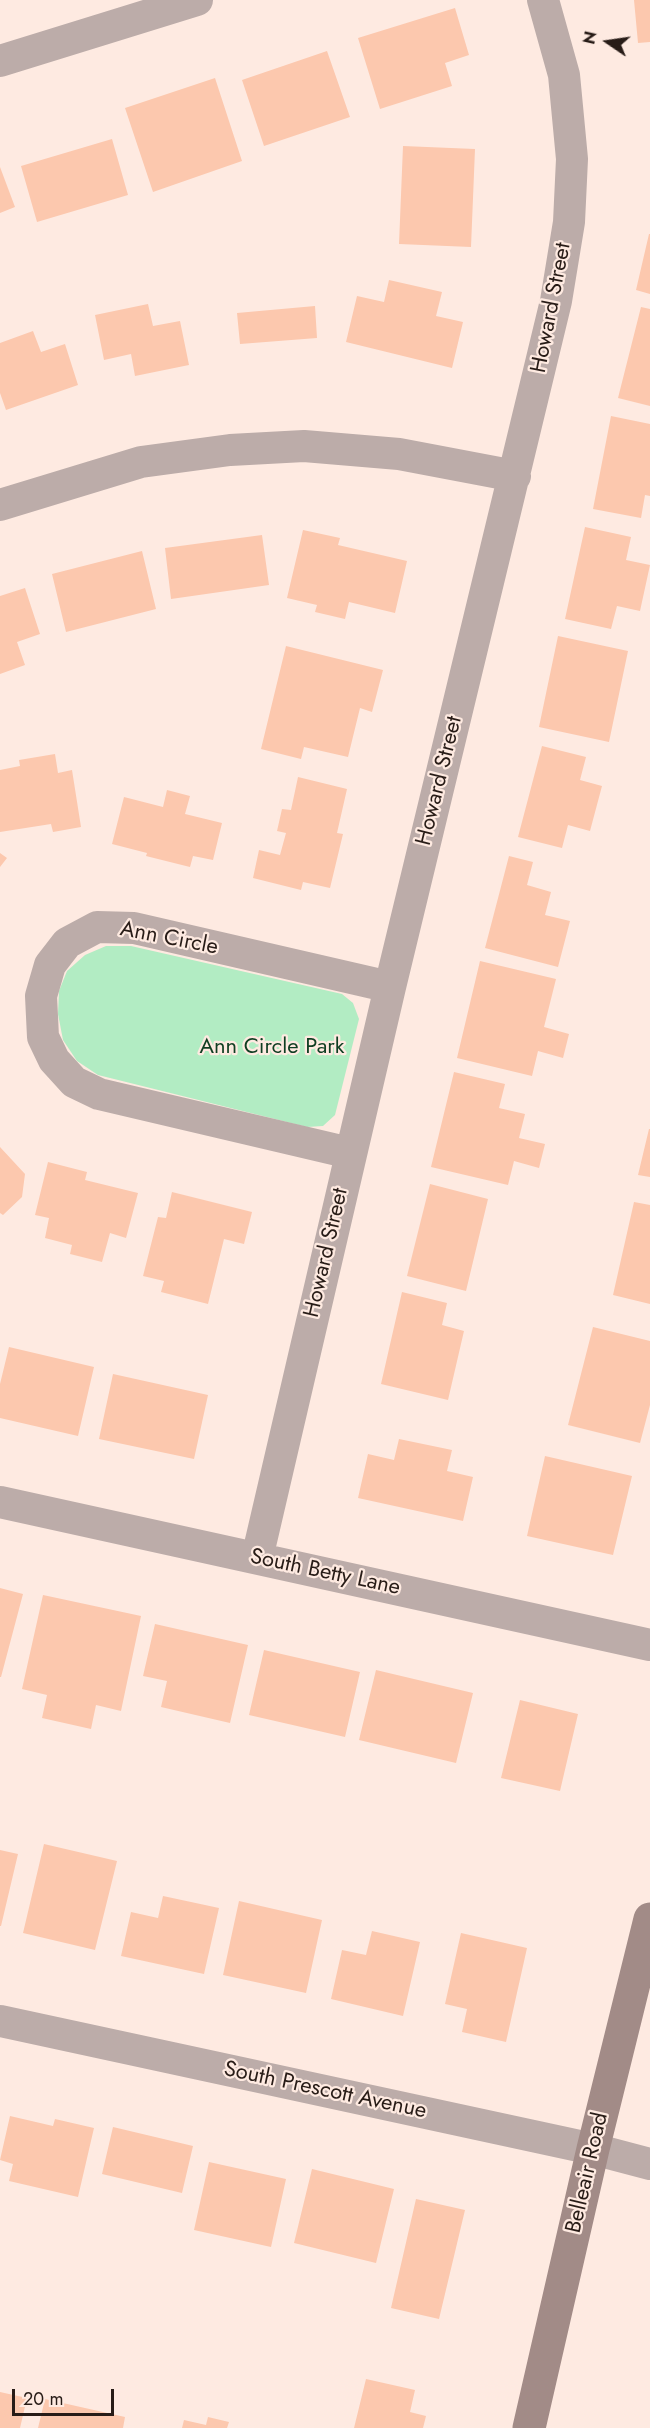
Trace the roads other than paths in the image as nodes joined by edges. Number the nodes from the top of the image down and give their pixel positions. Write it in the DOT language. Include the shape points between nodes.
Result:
graph roads {
  1 [pos="197,0"];
  2 [pos="543,0"];
  3 [pos="0,61"];
  4 [pos="515,476"];
  5 [pos="0,505"];
  6 [pos="390,987"];
  7 [pos="350,1153"];
  8 [pos="0,1502"];
  9 [pos="257,1558"];
  10 [pos="650,1645"];
  11 [pos="650,1919"];
  12 [pos="0,2021"];
  13 [pos="594,2149"];
  14 [pos="650,2163"];
  15 [pos="530,2428"];
  1 -- 3 [label="street"];
  2 -- 4 [label="street, Howard Street" via="564,75 572,159 569,222 556,301"];
  4 -- 5 [label="street" via="399,454 304,446 230,450 141,462"];
  4 -- 6 [label="street, Howard Street"];
  6 -- 7 [label="street, Howard Street"];
  6 -- 7 [label="street, Ann Circle" via="134,928 97,927 62,950 50,965 41,996 43,1037 54,1060 74,1082 99,1094"];
  7 -- 9 [label="street, Howard Street"];
  8 -- 9 [label="street, South Betty Lane"];
  9 -- 10 [label="street, South Betty Lane"];
  11 -- 13 [label="main road, Belleair Road"];
  12 -- 13 [label="street, South Prescott Avenue"];
  13 -- 14 [label="street, South Prescott Avenue"];
  13 -- 15 [label="main road, Belleair Road"];
}
